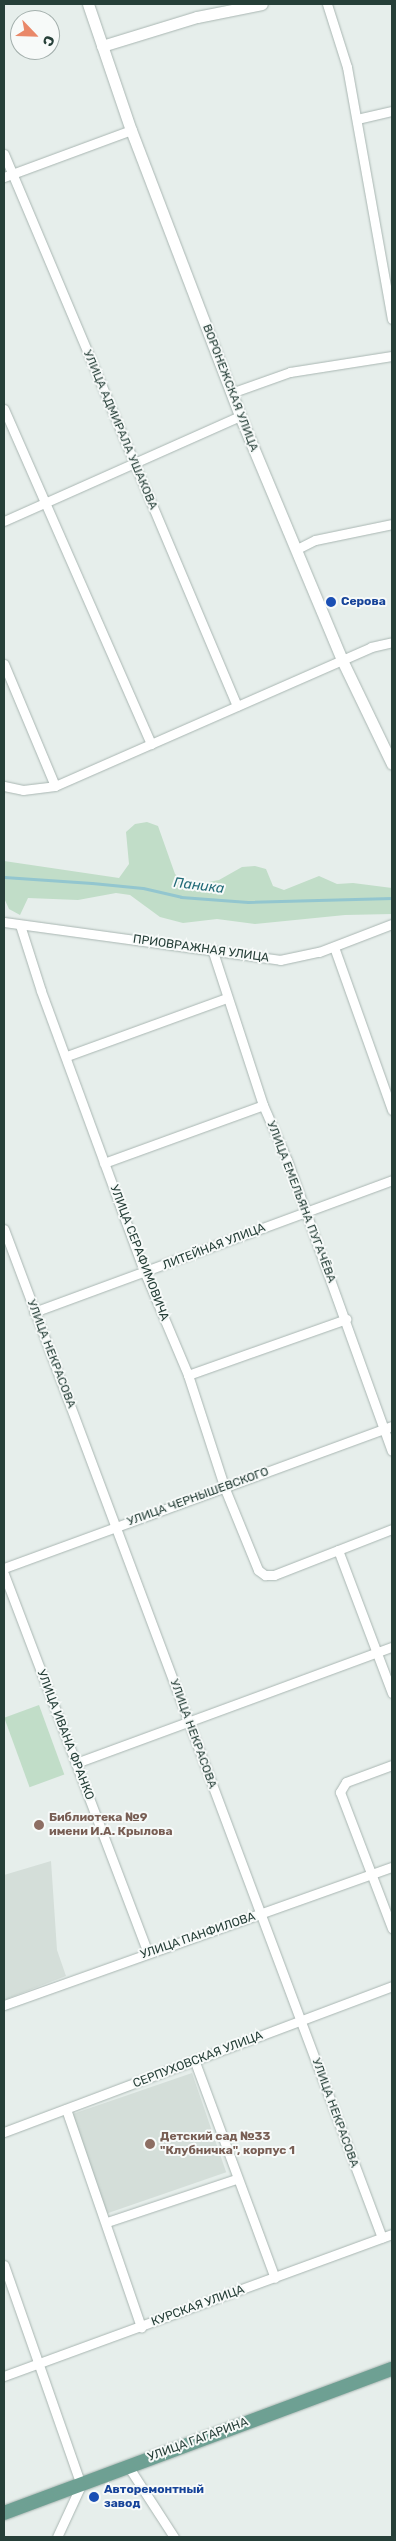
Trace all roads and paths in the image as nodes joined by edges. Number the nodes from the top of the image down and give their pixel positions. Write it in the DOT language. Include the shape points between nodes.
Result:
graph roads {
  1 [pos="88,4"];
  2 [pos="262,4"];
  3 [pos="327,4"];
  4 [pos="102,46"];
  5 [pos="392,110"];
  6 [pos="357,119"];
  7 [pos="131,130"];
  8 [pos="4,154"];
  9 [pos="8,176"];
  10 [pos="391,286"];
  11 [pos="392,319"];
  12 [pos="392,356"];
  13 [pos="231,393"];
  14 [pos="4,409"];
  15 [pos="240,416"];
  16 [pos="134,464"];
  17 [pos="44,504"];
  18 [pos="4,521"];
  19 [pos="392,524"];
  20 [pos="297,549"];
  21 [pos="392,642"];
  22 [pos="342,660"];
  23 [pos="4,664"];
  24 [pos="237,706"];
  25 [pos="151,744"];
  26 [pos="392,764"];
  27 [pos="4,786"];
  28 [pos="55,786"];
  29 [pos="4,922"];
  30 [pos="392,924"];
  31 [pos="20,925"];
  32 [pos="334,947"];
  33 [pos="213,952"];
  34 [pos="226,998"];
  35 [pos="67,1056"];
  36 [pos="263,1105"];
  37 [pos="392,1110"];
  38 [pos="104,1163"];
  39 [pos="392,1180"];
  40 [pos="306,1212"];
  41 [pos="4,1229"];
  42 [pos="144,1273"];
  43 [pos="34,1312"];
  44 [pos="346,1319"];
  45 [pos="188,1375"];
  46 [pos="388,1428"];
  47 [pos="392,1451"];
  48 [pos="225,1489"];
  49 [pos="117,1526"];
  50 [pos="392,1529"];
  51 [pos="338,1550"];
  52 [pos="4,1568"];
  53 [pos="4,1574"];
  54 [pos="392,1647"];
  55 [pos="377,1653"];
  56 [pos="392,1693"];
  57 [pos="188,1723"];
  58 [pos="76,1763"];
  59 [pos="392,1765"];
  60 [pos="392,1867"];
  61 [pos="373,1874"];
  62 [pos="260,1915"];
  63 [pos="392,1928"];
  64 [pos="148,1953"];
  65 [pos="392,1986"];
  66 [pos="4,2005"];
  67 [pos="302,2020"];
  68 [pos="195,2062"];
  69 [pos="66,2109"];
  70 [pos="4,2132"];
  71 [pos="236,2178"];
  72 [pos="107,2222"];
  73 [pos="392,2234"];
  74 [pos="382,2238"];
  75 [pos="4,2265"];
  76 [pos="275,2278"];
  77 [pos="141,2327"];
  78 [pos="38,2362"];
  79 [pos="392,2368"];
  80 [pos="4,2376"];
  81 [pos="128,2466"];
  82 [pos="81,2485"];
  83 [pos="4,2513"];
  84 [pos="57,2537"];
  85 [pos="174,2537"];
  1 -- 4 [label="street, ВОРОНЕЖСКАЯ УЛИЦА"];
  2 -- 4 [label="street" via="197,17"];
  3 -- 6 [label="street" via="347,67"];
  4 -- 7 [label="street, ВОРОНЕЖСКАЯ УЛИЦА"];
  5 -- 6 [label="street"];
  6 -- 10 [label="street" via="366,188"];
  7 -- 9 [label="street"];
  7 -- 13 [label="street, ВОРОНЕЖСКАЯ УЛИЦА"];
  8 -- 9 [label="street, УЛИЦА АДМИРАЛА УШАКОВА"];
  9 -- 16 [label="street, УЛИЦА АДМИРАЛА УШАКОВА"];
  10 -- 11 [label="street"];
  12 -- 13 [label="street" via="290,372"];
  13 -- 15 [label="street, ВОРОНЕЖСКАЯ УЛИЦА"];
  14 -- 17 [label="street"];
  15 -- 16 [label="street"];
  15 -- 20 [label="street, ВОРОНЕЖСКАЯ УЛИЦА"];
  16 -- 17 [label="street"];
  16 -- 24 [label="street, УЛИЦА АДМИРАЛА УШАКОВА"];
  17 -- 18 [label="street"];
  17 -- 25 [label="street"];
  19 -- 20 [label="street" via="315,540"];
  20 -- 22 [label="street, ВОРОНЕЖСКАЯ УЛИЦА"];
  21 -- 22 [label="street"];
  22 -- 24 [label="street"];
  22 -- 26 [label="street, ВОРОНЕЖСКАЯ УЛИЦА"];
  23 -- 28 [label="street"];
  24 -- 25 [label="street"];
  25 -- 28 [label="street"];
  27 -- 28 [label="street" via="23,790"];
  29 -- 31 [label="street, ПРИОВРАЖНАЯ УЛИЦА"];
  30 -- 32 [label="street, ПРИОВРАЖНАЯ УЛИЦА"];
  31 -- 33 [label="street, ПРИОВРАЖНАЯ УЛИЦА"];
  31 -- 35 [label="street, УЛИЦА СЕРАФИМОВИЧА" via="41,991"];
  32 -- 33 [label="street, ПРИОВРАЖНАЯ УЛИЦА" via="280,960"];
  32 -- 37 [label="street"];
  33 -- 34 [label="street, УЛИЦА ЕМЕЛЬЯНА ПУГАЧЁВА"];
  34 -- 35 [label="street"];
  34 -- 36 [label="street, УЛИЦА ЕМЕЛЬЯНА ПУГАЧЁВА"];
  35 -- 38 [label="street, УЛИЦА СЕРАФИМОВИЧА"];
  36 -- 38 [label="street"];
  36 -- 40 [label="street, УЛИЦА ЕМЕЛЬЯНА ПУГАЧЁВА"];
  38 -- 42 [label="street, УЛИЦА СЕРАФИМОВИЧА"];
  39 -- 40 [label="street, ЛИТЕЙНАЯ УЛИЦА"];
  40 -- 42 [label="street, ЛИТЕЙНАЯ УЛИЦА"];
  40 -- 44 [label="street, УЛИЦА ЕМЕЛЬЯНА ПУГАЧЁВА"];
  41 -- 43 [label="street, УЛИЦА НЕКРАСОВА"];
  42 -- 43 [label="street, ЛИТЕЙНАЯ УЛИЦА"];
  42 -- 45 [label="street, УЛИЦА СЕРАФИМОВИЧА"];
  43 -- 49 [label="street, УЛИЦА НЕКРАСОВА"];
  44 -- 45 [label="street"];
  44 -- 46 [label="street, УЛИЦА ЕМЕЛЬЯНА ПУГАЧЁВА"];
  45 -- 48 [label="street, УЛИЦА СЕРАФИМОВИЧА"];
  46 -- 47 [label="street, УЛИЦА ЕМЕЛЬЯНА ПУГАЧЁВА"];
  46 -- 48 [label="street, УЛИЦА ЧЕРНЫШЕВСКОГО"];
  48 -- 49 [label="street, УЛИЦА ЧЕРНЫШЕВСКОГО"];
  48 -- 51 [label="street, УЛИЦА СЕРАФИМОВИЧА" via="258,1570 265,1575"];
  49 -- 52 [label="street, УЛИЦА ЧЕРНЫШЕВСКОГО"];
  49 -- 57 [label="street, УЛИЦА НЕКРАСОВА"];
  50 -- 51 [label="street"];
  51 -- 55 [label="street"];
  53 -- 58 [label="street, УЛИЦА ИВАНА ФРАНКО"];
  54 -- 55 [label="street"];
  55 -- 56 [label="street"];
  55 -- 57 [label="street"];
  57 -- 58 [label="street"];
  57 -- 62 [label="street, УЛИЦА НЕКРАСОВА"];
  58 -- 64 [label="street, УЛИЦА ИВАНА ФРАНКО"];
  59 -- 61 [label="street" via="346,1782 340,1792"];
  60 -- 61 [label="street, УЛИЦА ПАНФИЛОВА"];
  61 -- 62 [label="street, УЛИЦА ПАНФИЛОВА"];
  61 -- 63 [label="street"];
  62 -- 64 [label="street, УЛИЦА ПАНФИЛОВА"];
  62 -- 67 [label="street, УЛИЦА НЕКРАСОВА"];
  64 -- 66 [label="street, УЛИЦА ПАНФИЛОВА"];
  65 -- 67 [label="street, СЕРПУХОВСКАЯ УЛИЦА"];
  67 -- 68 [label="street, СЕРПУХОВСКАЯ УЛИЦА"];
  67 -- 74 [label="street, УЛИЦА НЕКРАСОВА"];
  68 -- 69 [label="street, СЕРПУХОВСКАЯ УЛИЦА"];
  68 -- 71 [label="street"];
  69 -- 70 [label="street, СЕРПУХОВСКАЯ УЛИЦА"];
  69 -- 72 [label="street"];
  71 -- 72 [label="street"];
  71 -- 76 [label="street"];
  72 -- 77 [label="street"];
  73 -- 74 [label="street, КУРСКАЯ УЛИЦА"];
  74 -- 76 [label="street, КУРСКАЯ УЛИЦА"];
  75 -- 78 [label="street"];
  76 -- 77 [label="street, КУРСКАЯ УЛИЦА"];
  77 -- 78 [label="street, КУРСКАЯ УЛИЦА"];
  78 -- 80 [label="street, КУРСКАЯ УЛИЦА"];
  78 -- 82 [label="street"];
  79 -- 81 [label="main road, УЛИЦА ГАГАРИНА"];
  81 -- 82 [label="main road, УЛИЦА ГАГАРИНА"];
  81 -- 85 [label="street"];
  82 -- 83 [label="main road, УЛИЦА ГАГАРИНА"];
  82 -- 84 [label="street"];
}
